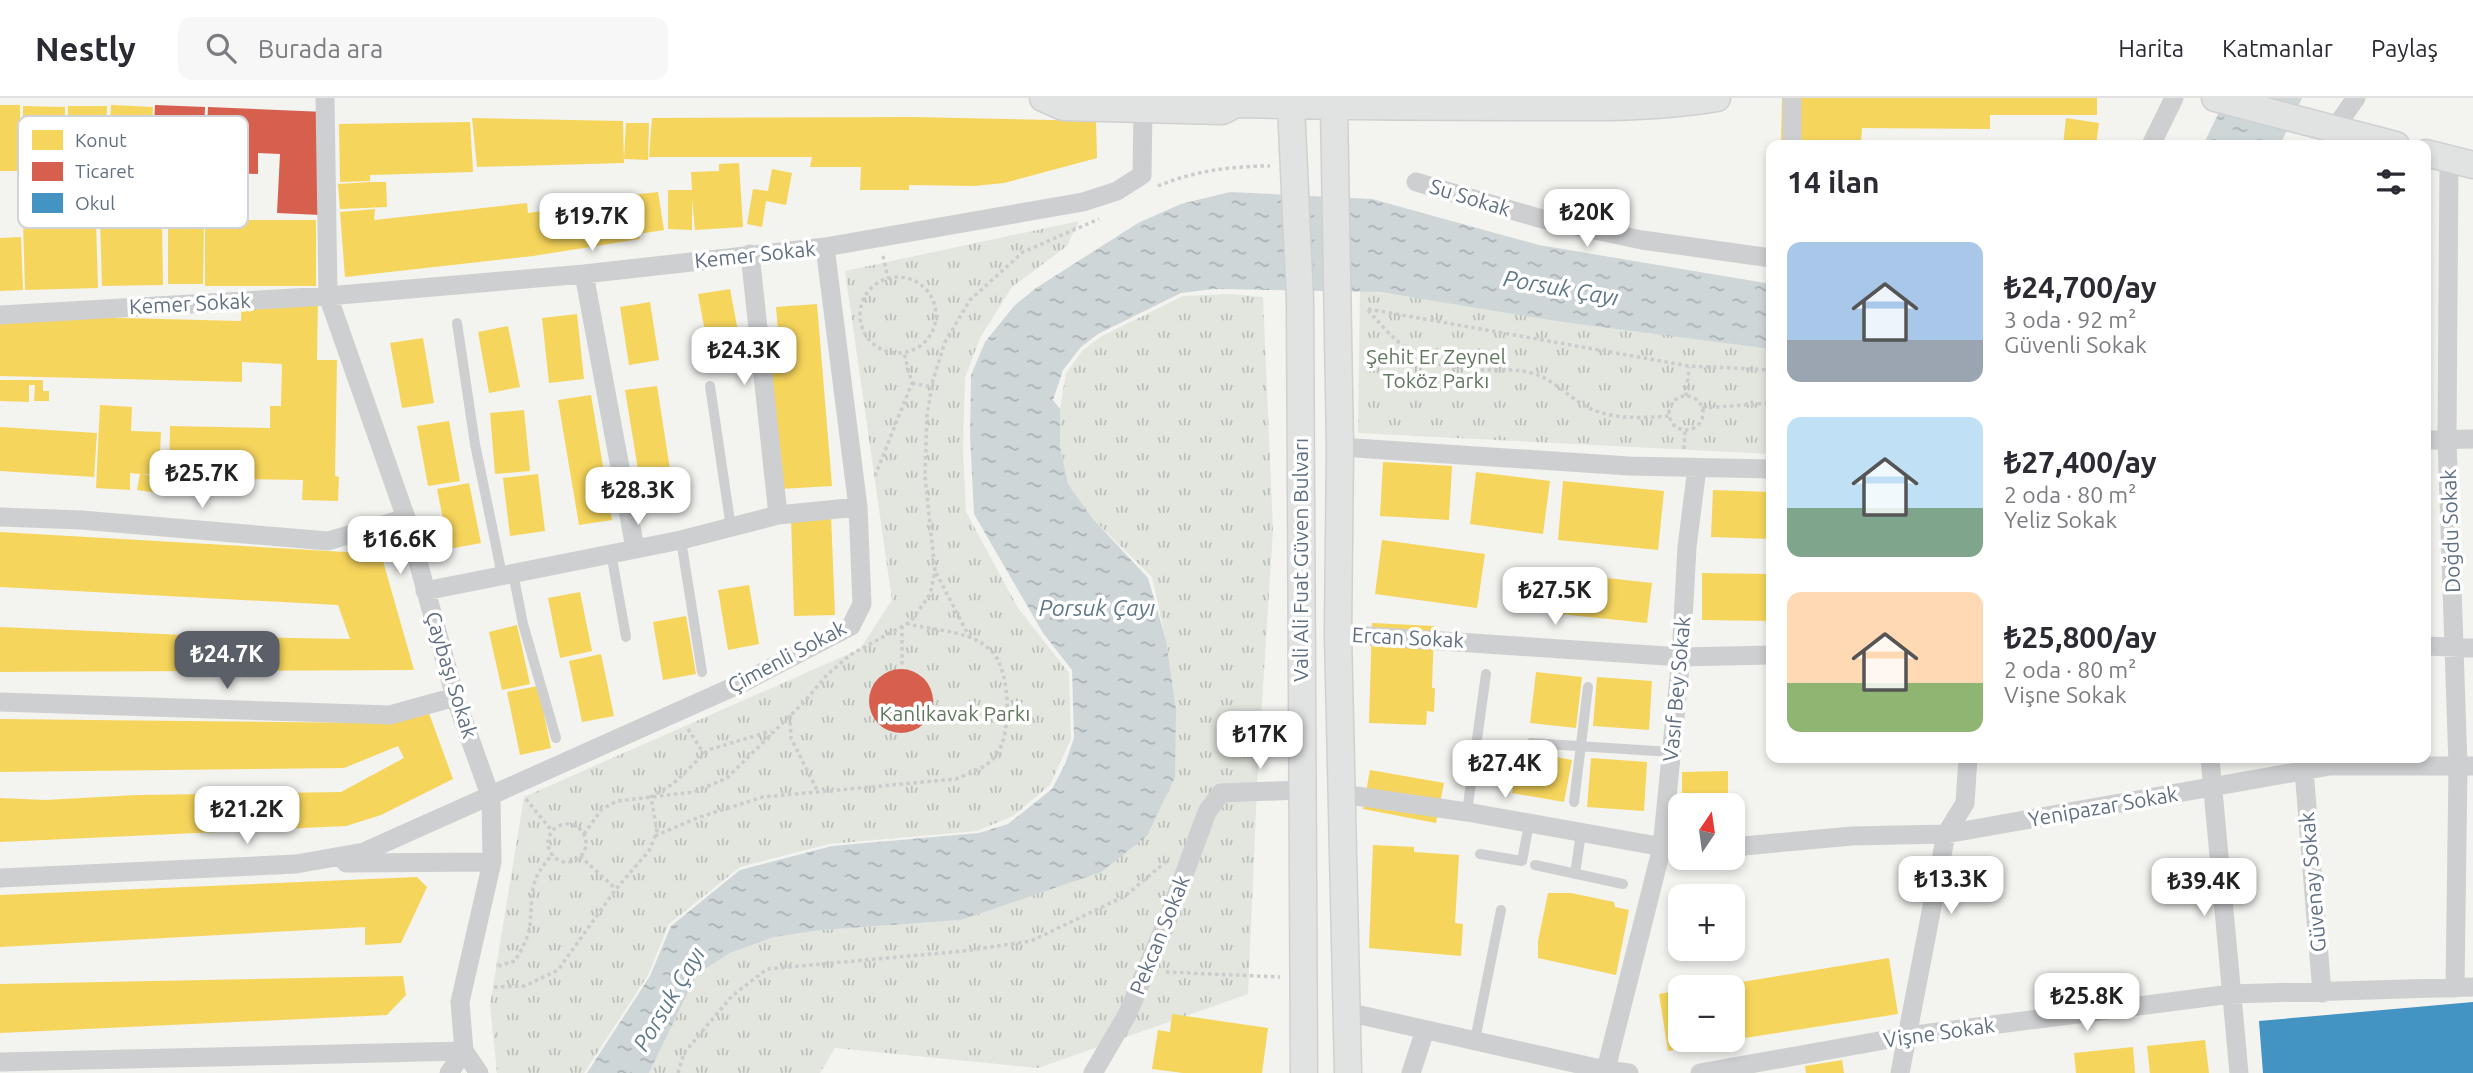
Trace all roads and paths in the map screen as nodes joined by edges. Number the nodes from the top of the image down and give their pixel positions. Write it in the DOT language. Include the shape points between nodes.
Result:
graph roads {
  1 [pos="326,98"];
  2 [pos="1043,98"];
  3 [pos="1717,98"];
  4 [pos="1791,98"];
  5 [pos="2174,98"];
  6 [pos="2215,98"];
  7 [pos="2356,98"];
  8 [pos="1229,101"];
  9 [pos="1555,102"];
  10 [pos="1291,105"];
  11 [pos="1334,107"];
  12 [pos="1143,109"];
  13 [pos="2331,137"];
  14 [pos="1793,140"];
  15 [pos="2153,140"];
  16 [pos="2355,140"];
  17 [pos="2449,159"];
  18 [pos="1293,171"];
  19 [pos="1416,182"];
  20 [pos="1153,188"];
  21 [pos="1107,214"];
  22 [pos="825,247"];
  23 [pos="750,254"];
  24 [pos="1766,257"];
  25 [pos="584,274"];
  26 [pos="328,296"];
  27 [pos="1338,304"];
  28 [pos="1367,309"];
  29 [pos="0,315"];
  30 [pos="457,323"];
  31 [pos="904,353"];
  32 [pos="1689,366"];
  33 [pos="1766,370"];
  34 [pos="912,383"];
  35 [pos="710,386"];
  36 [pos="932,387"];
  37 [pos="1686,396"];
  38 [pos="1766,403"];
  39 [pos="1702,408"];
  40 [pos="1669,416"];
  41 [pos="2473,439"];
  42 [pos="2431,440"];
  43 [pos="2447,440"];
  44 [pos="1340,447"];
  45 [pos="1697,468"];
  46 [pos="1766,469"];
  47 [pos="875,476"];
  48 [pos="858,507"];
  49 [pos="778,515"];
  50 [pos="0,517"];
  51 [pos="406,518"];
  52 [pos="731,529"];
  53 [pos="681,540"];
  54 [pos="635,548"];
  55 [pos="611,554"];
  56 [pos="935,571"];
  57 [pos="508,574"];
  58 [pos="425,591"];
  59 [pos="904,625"];
  60 [pos="1338,634"];
  61 [pos="969,636"];
  62 [pos="626,637"];
  63 [pos="2431,646"];
  64 [pos="2464,648"];
  65 [pos="1766,655"];
  66 [pos="1681,657"];
  67 [pos="902,668"];
  68 [pos="702,672"];
  69 [pos="1486,674"];
  70 [pos="1588,687"];
  71 [pos="456,697"];
  72 [pos="0,702"];
  73 [pos="790,715"];
  74 [pos="686,726"];
  75 [pos="772,731"];
  76 [pos="556,738"];
  77 [pos="1531,743"];
  78 [pos="1582,745"];
  79 [pos="1671,752"];
  80 [pos="704,754"];
  81 [pos="1968,763"];
  82 [pos="2210,763"];
  83 [pos="2466,766"];
  84 [pos="2304,770"];
  85 [pos="2213,789"];
  86 [pos="1301,790"];
  87 [pos="818,792"];
  88 [pos="1671,793"];
  89 [pos="1342,794"];
  90 [pos="491,797"];
  91 [pos="524,797"];
  92 [pos="651,797"];
  93 [pos="1574,802"];
  94 [pos="1467,812"];
  95 [pos="1529,824"];
  96 [pos="553,831"];
  97 [pos="1581,833"];
  98 [pos="584,834"];
  99 [pos="1946,834"];
  100 [pos="655,836"];
  101 [pos="1745,846"];
  102 [pos="1668,848"];
  103 [pos="552,854"];
  104 [pos="1176,854"];
  105 [pos="1480,854"];
  106 [pos="580,856"];
  107 [pos="1668,859"];
  108 [pos="492,862"];
  109 [pos="296,864"];
  110 [pos="1535,866"];
  111 [pos="1575,874"];
  112 [pos="0,878"];
  113 [pos="1623,884"];
  114 [pos="616,889"];
  115 [pos="1501,910"];
  116 [pos="498,966"];
  117 [pos="1146,971"];
  118 [pos="1301,978"];
  119 [pos="494,986"];
  120 [pos="2464,988"];
  121 [pos="2322,993"];
  122 [pos="2231,995"];
  123 [pos="1347,1012"];
  124 [pos="1425,1030"];
  125 [pos="1907,1036"];
  126 [pos="1475,1040"];
  127 [pos="464,1051"];
  128 [pos="0,1062"];
  129 [pos="1605,1072"];
  130 [pos="449,1073"];
  131 [pos="479,1073"];
  132 [pos="678,1073"];
  133 [pos="1093,1073"];
  134 [pos="1304,1073"];
  135 [pos="1348,1073"];
  136 [pos="1410,1073"];
  137 [pos="1629,1073"];
  138 [pos="1700,1073"];
  139 [pos="1900,1073"];
  140 [pos="2239,1073"];
  1 -- 26 [label="street, Çaybaşı Sokak"];
  2 -- 12 [label="main road" via="1063,107"];
  3 -- 9 [label="main road" via="1691,103"];
  4 -- 14 [label="street"];
  5 -- 15 [label="street"];
  6 -- 13 [label="main road"];
  7 -- 13 [label="street"];
  8 -- 10 [label="main road"];
  8 -- 12 [label="main road" via="1222,111"];
  9 -- 11 [label="main road"];
  10 -- 11 [label="main road"];
  10 -- 18 [label="main road, Vali Ali Fuat Güven Bulvarı"];
  11 -- 27 [label="main road, Vali Ali Fuat Güven Bulvarı"];
  12 -- 22 [label="street, Kemer Sokak" via="1142,175 1117,191 1083,202"];
  13 -- 16 [label="main road"];
  17 -- 43 [label="street, Doğdu Sokak"];
  18 -- 20 [label="path" via="1236,166 1182,176"];
  18 -- 86 [label="main road, Vali Ali Fuat Güven Bulvarı" via="1300,300"];
  19 -- 24 [label="street, Su Sokak" via="1542,219 1642,240"];
  21 -- 36 [label="path" via="1023,252 970,300 945,342"];
  22 -- 23 [label="street, Kemer Sokak"];
  22 -- 48 [label="street, Çimenli Sokak"];
  23 -- 25 [label="street, Kemer Sokak"];
  23 -- 49 [label="street"];
  25 -- 26 [label="street, Kemer Sokak"];
  25 -- 54 [label="street"];
  26 -- 29 [label="street, Kemer Sokak"];
  26 -- 51 [label="street, Çaybaşı Sokak"];
  27 -- 28 [label="path"];
  27 -- 44 [label="main road, Vali Ali Fuat Güven Bulvarı"];
  28 -- 32 [label="path"];
  28 -- 40 [label="path" via="1390,335 1423,360 1454,368 1537,374 1608,416"];
  30 -- 57 [label="lane" via="475,444"];
  31 -- 31 [label="path" via="923,345 931,335 936,310 924,287 914,280 888,278 877,283 861,302 861,327 875,347"];
  31 -- 34 [label="path"];
  32 -- 33 [label="path"];
  32 -- 37 [label="path"];
  34 -- 36 [label="path"];
  34 -- 47 [label="path"];
  35 -- 52 [label="lane"];
  36 -- 56 [label="path" via="925,477"];
  37 -- 39 [label="path"];
  37 -- 40 [label="path" via="1674,400"];
  38 -- 39 [label="path"];
  39 -- 40 [label="path" via="1702,418 1690,429 1679,429"];
  41 -- 43 [label="street"];
  42 -- 43 [label="street"];
  43 -- 64 [label="street, Doğdu Sokak"];
  44 -- 45 [label="street"];
  44 -- 60 [label="main road, Vali Ali Fuat Güven Bulvarı"];
  45 -- 46 [label="street"];
  45 -- 66 [label="street, Vasıf Bey Sokak"];
  48 -- 49 [label="street"];
  48 -- 90 [label="street, Çimenli Sokak" via="862,604 851,626 742,683"];
  49 -- 52 [label="street"];
  50 -- 51 [label="street" via="328,541"];
  51 -- 58 [label="street, Çaybaşı Sokak"];
  52 -- 53 [label="street"];
  53 -- 54 [label="street"];
  53 -- 68 [label="lane"];
  54 -- 55 [label="street"];
  55 -- 57 [label="street"];
  55 -- 62 [label="lane"];
  56 -- 59 [label="path" via="930,596"];
  56 -- 61 [label="path"];
  57 -- 58 [label="street"];
  57 -- 76 [label="lane"];
  58 -- 71 [label="street, Çaybaşı Sokak"];
  59 -- 61 [label="path"];
  59 -- 67 [label="path"];
  59 -- 73 [label="path" via="850,655"];
  60 -- 66 [label="street, Ercan Sokak"];
  60 -- 89 [label="main road, Vali Ali Fuat Güven Bulvarı"];
  61 -- 87 [label="path" via="994,654 1008,699 999,752 984,768 956,779"];
  63 -- 64 [label="street"];
  64 -- 83 [label="street, Doğdu Sokak"];
  65 -- 66 [label="street, Ercan Sokak"];
  66 -- 79 [label="street, Vasıf Bey Sokak"];
  69 -- 94 [label="lane"];
  70 -- 78 [label="lane"];
  71 -- 72 [label="street" via="378,715"];
  71 -- 90 [label="street, Çaybaşı Sokak"];
  73 -- 75 [label="path"];
  73 -- 87 [label="path" via="791,738"];
  74 -- 80 [label="path"];
  75 -- 80 [label="path"];
  75 -- 92 [label="path" via="727,778 694,792"];
  77 -- 78 [label="lane"];
  78 -- 79 [label="lane"];
  78 -- 93 [label="lane"];
  79 -- 88 [label="street, Vasıf Bey Sokak"];
  80 -- 92 [label="path" via="674,783"];
  81 -- 99 [label="street" via="1965,803"];
  82 -- 85 [label="street"];
  83 -- 84 [label="street, Yenipazar Sokak"];
  83 -- 120 [label="street, Doğdu Sokak"];
  84 -- 85 [label="street, Yenipazar Sokak"];
  84 -- 121 [label="street, Güvenay Sokak"];
  85 -- 99 [label="street, Yenipazar Sokak"];
  85 -- 122 [label="street"];
  86 -- 117 [label="street, Pekcan Sokak" via="1221,793 1207,812"];
  86 -- 118 [label="main road, Vali Ali Fuat Güven Bulvarı"];
  87 -- 100 [label="path" via="763,797"];
  89 -- 94 [label="street"];
  89 -- 123 [label="main road, Vali Ali Fuat Güven Bulvarı"];
  90 -- 108 [label="street, Çaybaşı Sokak"];
  90 -- 109 [label="street, Çimenli Sokak" via="364,852"];
  91 -- 96 [label="path"];
  92 -- 98 [label="path" via="617,800 602,809"];
  92 -- 100 [label="path"];
  94 -- 95 [label="street"];
  95 -- 97 [label="street"];
  95 -- 105 [label="lane" via="1522,861"];
  96 -- 98 [label="path" via="569,824"];
  96 -- 103 [label="path" via="548,842"];
  97 -- 102 [label="street"];
  97 -- 111 [label="lane"];
  98 -- 106 [label="path" via="586,846"];
  99 -- 101 [label="street, Yenipazar Sokak" via="1852,836"];
  99 -- 125 [label="street"];
  100 -- 114 [label="path" via="649,851"];
  103 -- 106 [label="path" via="563,861"];
  103 -- 116 [label="path" via="536,874 524,944 515,961"];
  104 -- 132 [label="path" via="1125,896 1031,941 767,970 732,996 684,1053"];
  106 -- 114 [label="path"];
  107 -- 129 [label="street, Vasıf Bey Sokak"];
  108 -- 109 [label="street"];
  108 -- 127 [label="street, Çaybaşı Sokak" via="460,1002"];
  109 -- 112 [label="street"];
  110 -- 111 [label="lane"];
  111 -- 113 [label="lane"];
  114 -- 119 [label="path" via="558,970 525,986"];
  115 -- 126 [label="lane"];
  117 -- 118 [label="path"];
  117 -- 133 [label="street, Pekcan Sokak"];
  118 -- 134 [label="main road, Vali Ali Fuat Güven Bulvarı"];
  120 -- 121 [label="street, Vişne Sokak"];
  121 -- 122 [label="street, Vişne Sokak"];
  122 -- 125 [label="street, Vişne Sokak"];
  122 -- 140 [label="street"];
  123 -- 124 [label="street"];
  123 -- 135 [label="main road, Vali Ali Fuat Güven Bulvarı"];
  124 -- 126 [label="street"];
  124 -- 136 [label="street"];
  125 -- 138 [label="street, Vişne Sokak"];
  125 -- 139 [label="street"];
  126 -- 129 [label="street"];
  127 -- 128 [label="street"];
  127 -- 130 [label="street"];
  127 -- 131 [label="street"];
  129 -- 137 [label="street"];
}
